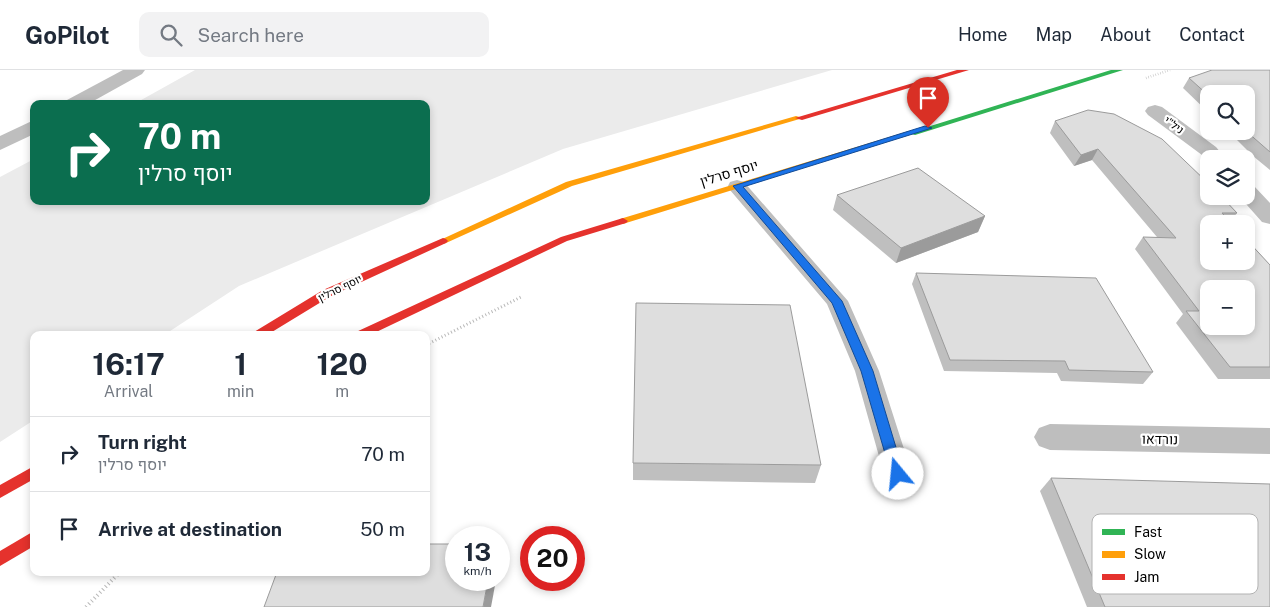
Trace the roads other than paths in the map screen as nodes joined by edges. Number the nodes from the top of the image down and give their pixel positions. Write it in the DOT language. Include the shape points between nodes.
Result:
graph roads {
  1 [pos="136,70"];
  2 [pos="965,70"];
  3 [pos="1119,70"];
  4 [pos="81,100"];
  5 [pos="1154,111"];
  6 [pos="30,128"];
  7 [pos="0,144"];
  8 [pos="1208,150"];
  9 [pos="737,186"];
  10 [pos="1255,201"];
  11 [pos="1270,217"];
  12 [pos="265,331"];
  13 [pos="368,331"];
  14 [pos="1050,437"];
  15 [pos="1270,441"];
  16 [pos="30,474"];
  17 [pos="898,474"];
  18 [pos="0,492"];
  19 [pos="30,540"];
  20 [pos="0,559"];
  1 -- 4 [label="street"];
  2 -- 12 [label="main road, יוסף סרלין" via="569,184 327,293"];
  3 -- 9 [label="main road, יוסף סרלין"];
  5 -- 8 [label="street, ניל\"י"];
  6 -- 7 [label="street"];
  9 -- 13 [label="main road, יוסף סרלין" via="564,239"];
  9 -- 17 [label="lane" via="837,301 867,371"];
  10 -- 11 [label="street"];
  14 -- 15 [label="street, נורדאו"];
  16 -- 18 [label="main road"];
  19 -- 20 [label="main road"];
}
